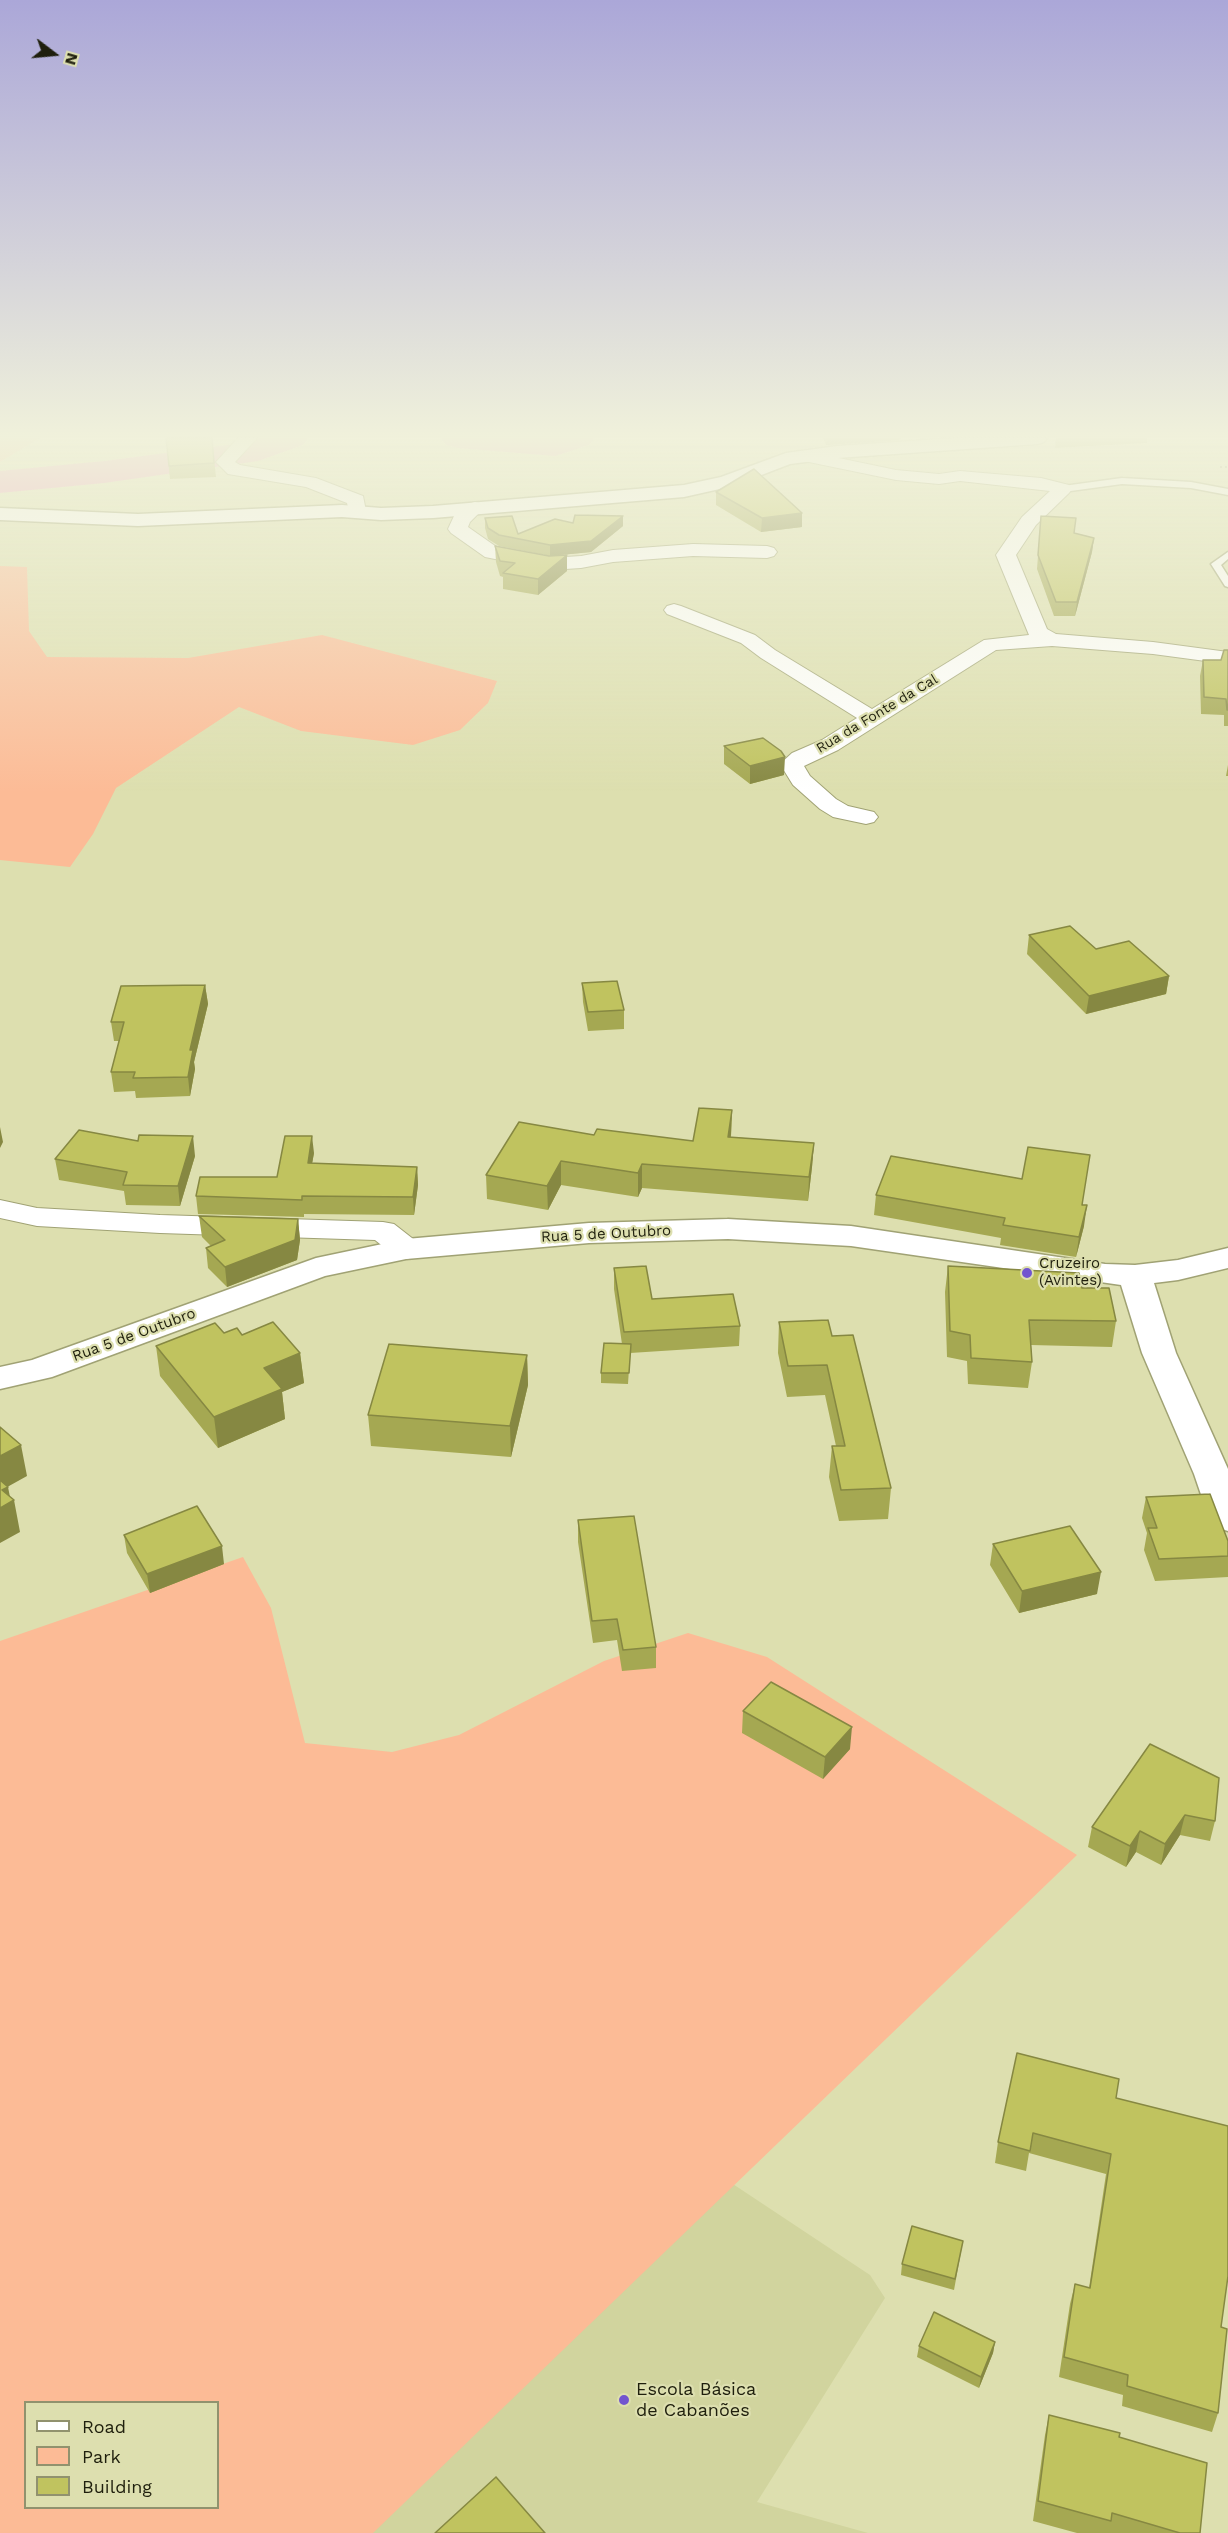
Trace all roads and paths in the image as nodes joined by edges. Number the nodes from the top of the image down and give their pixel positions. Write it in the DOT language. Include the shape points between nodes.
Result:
graph roads {
  1 [pos="509,556"];
  2 [pos="612,556"];
  3 [pos="1006,556"];
  4 [pos="1226,556"];
  5 [pos="1228,584"];
  6 [pos="674,610"];
  7 [pos="1052,640"];
  8 [pos="1228,658"];
  9 [pos="872,718"];
  10 [pos="866,817"];
  11 [pos="0,1209"];
  12 [pos="406,1249"];
  13 [pos="1228,1258"];
  14 [pos="1178,1270"];
  15 [pos="1135,1275"];
  16 [pos="1148,1320"];
  17 [pos="0,1378"];
  18 [pos="1228,1518"];
  1 -- 2 [label="street" via="550,564"];
  3 -- 7 [label="street" via="1038,633"];
  4 -- 5 [label="lane" via="1216,564"];
  6 -- 9 [label="street" via="748,639"];
  7 -- 8 [label="street, Rua da Fonte da Cal"];
  7 -- 9 [label="street, Rua da Fonte da Cal" via="992,644"];
  9 -- 10 [label="street, Rua da Fonte da Cal" via="792,765 801,780 828,804 841,812"];
  11 -- 12 [label="street" via="48,1218 383,1231"];
  12 -- 15 [label="street, Rua 5 de Outubro" via="589,1233 728,1229 851,1236 1105,1274"];
  12 -- 17 [label="street, Rua 5 de Outubro" via="316,1268 40,1369"];
  13 -- 14 [label="street, Rua 5 de Outubro"];
  14 -- 15 [label="street, Rua 5 de Outubro"];
  14 -- 16 [label="street"];
  15 -- 16 [label="street"];
  16 -- 18 [label="street"];
}
